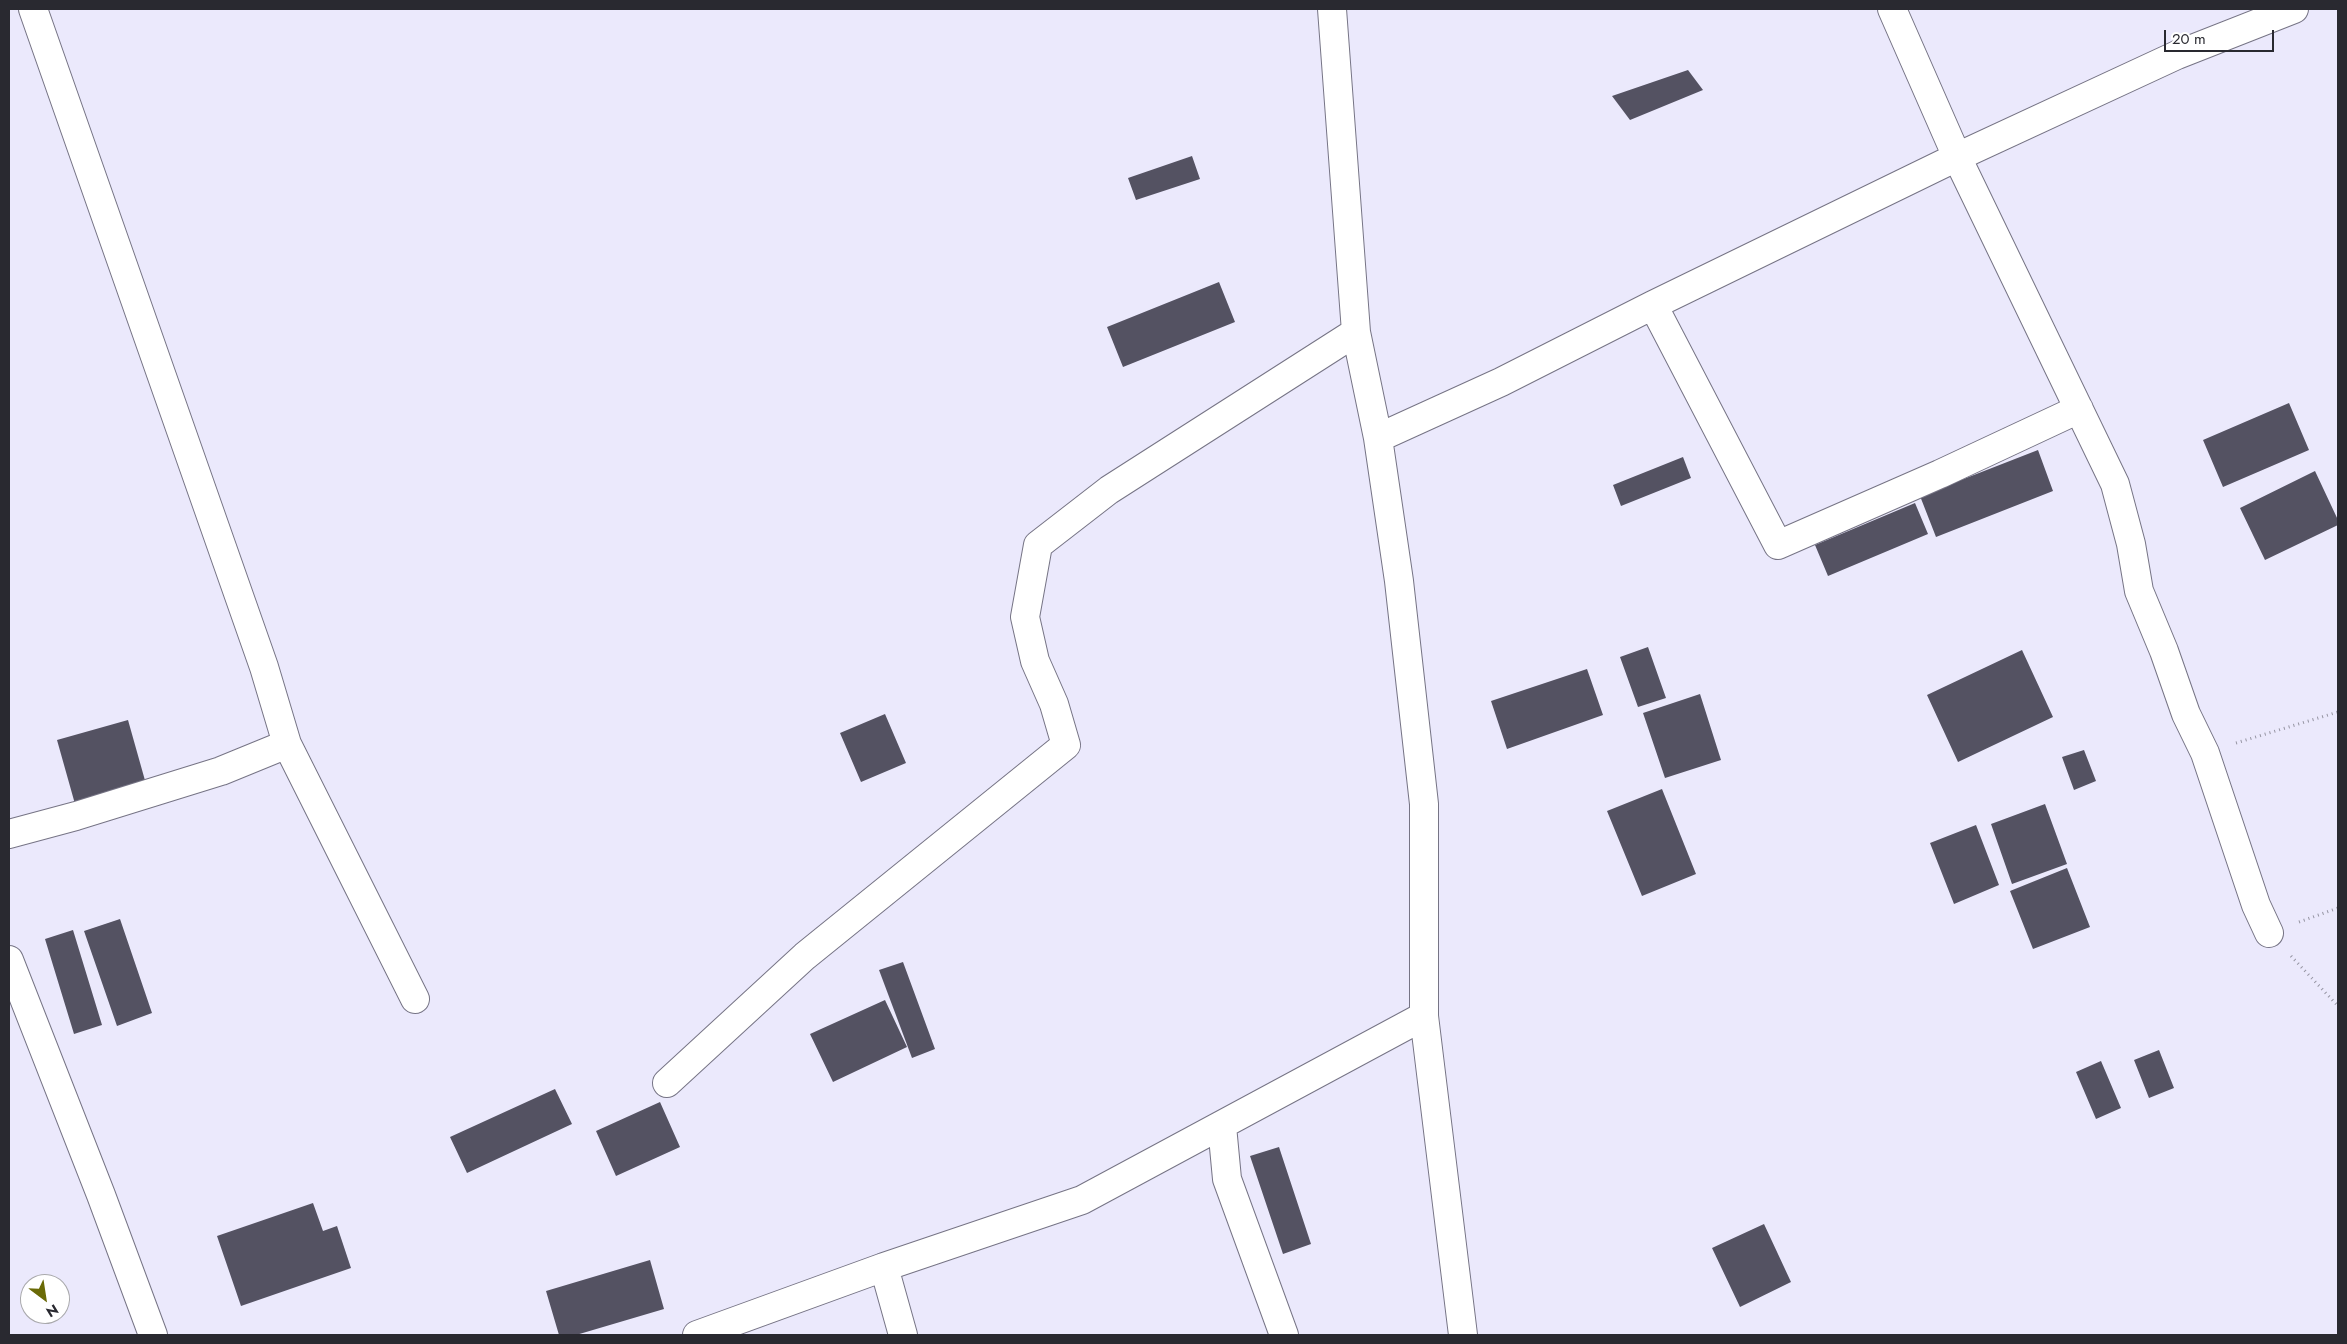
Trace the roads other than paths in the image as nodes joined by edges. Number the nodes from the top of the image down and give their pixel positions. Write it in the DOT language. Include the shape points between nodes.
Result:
graph roads {
  1 [pos="33,9"];
  2 [pos="1332,9"];
  3 [pos="1892,9"];
  4 [pos="2294,9"];
  5 [pos="1957,157"];
  6 [pos="1653,305"];
  7 [pos="1356,332"];
  8 [pos="2079,409"];
  9 [pos="1378,438"];
  10 [pos="287,744"];
  11 [pos="9,834"];
  12 [pos="2269,933"];
  13 [pos="9,960"];
  14 [pos="415,999"];
  15 [pos="1424,1016"];
  16 [pos="667,1083"];
  17 [pos="1222,1126"];
  18 [pos="884,1267"];
  19 [pos="153,1335"];
  20 [pos="697,1335"];
  21 [pos="903,1335"];
  22 [pos="1284,1335"];
  23 [pos="1463,1335"];
  1 -- 10 [label="street" via="264,667"];
  2 -- 7 [label="street"];
  3 -- 5 [label="street"];
  4 -- 5 [label="street" via="2177,55"];
  5 -- 6 [label="street"];
  5 -- 8 [label="street"];
  6 -- 8 [label="street" via="1778,545"];
  6 -- 9 [label="street" via="1501,382"];
  7 -- 9 [label="street"];
  7 -- 16 [label="street" via="1109,490 1038,545 1025,616 1035,661 1054,704 1066,745 805,956"];
  8 -- 12 [label="street" via="2115,484 2139,591 2186,714 2205,752"];
  9 -- 15 [label="street" via="1399,580 1424,804"];
  10 -- 11 [label="street" via="221,771"];
  10 -- 14 [label="street"];
  13 -- 19 [label="street"];
  15 -- 17 [label="street"];
  15 -- 23 [label="street"];
  17 -- 18 [label="street" via="1082,1200"];
  17 -- 22 [label="street" via="1227,1178"];
  18 -- 20 [label="street"];
  18 -- 21 [label="street"];
}
